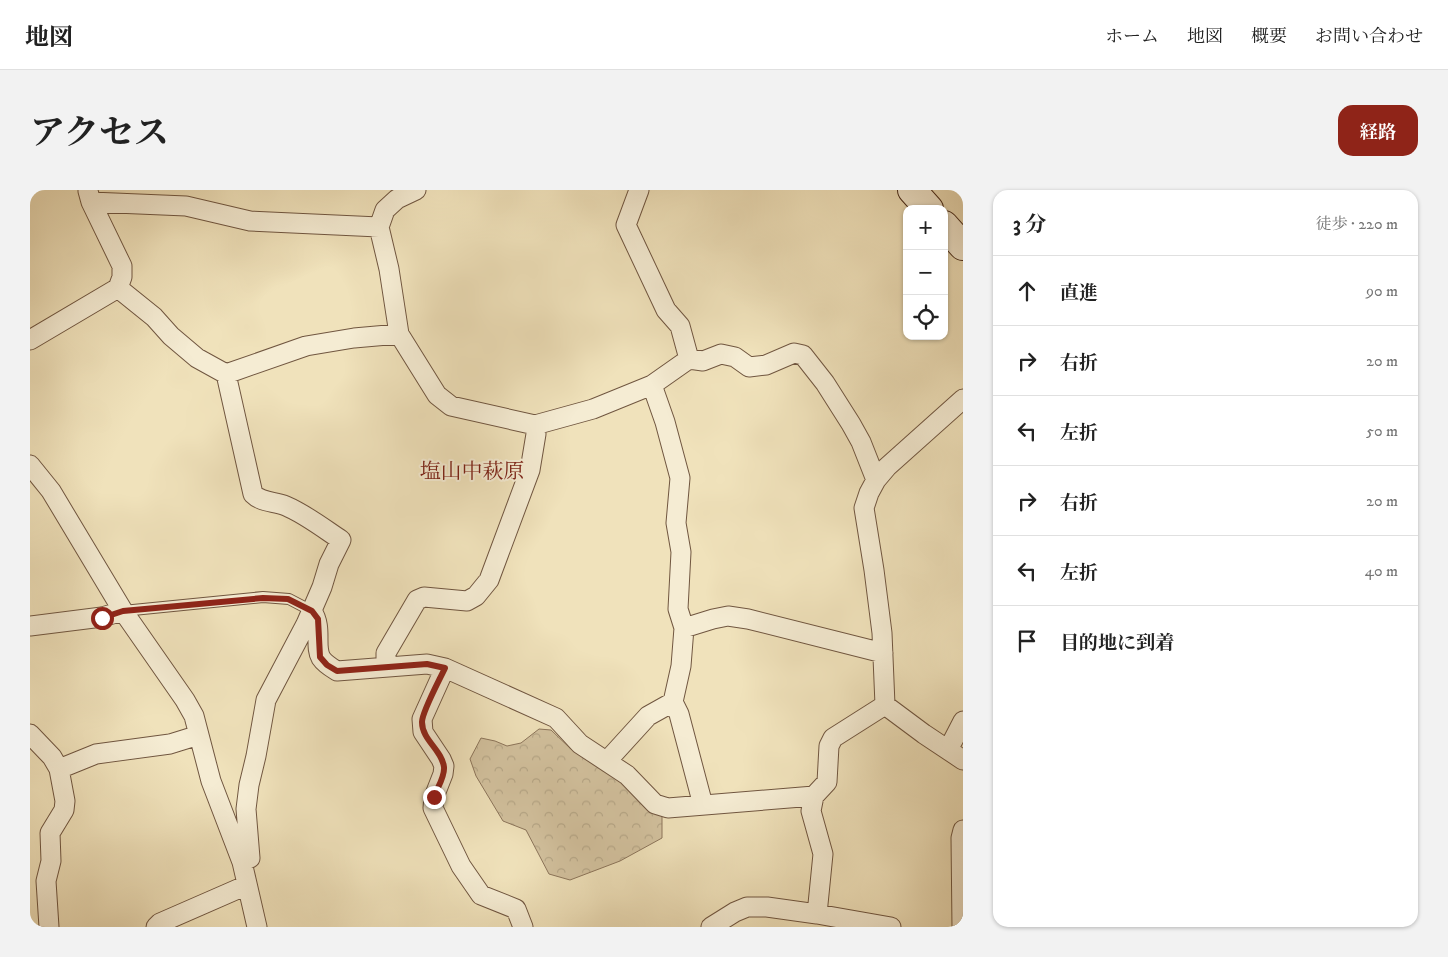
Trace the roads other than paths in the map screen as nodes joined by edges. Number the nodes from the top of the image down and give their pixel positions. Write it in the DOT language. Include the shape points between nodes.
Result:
graph roads {
  1 [pos="416,190"];
  2 [pos="639,190"];
  3 [pos="912,190"];
  4 [pos="90,196"];
  5 [pos="925,205"];
  6 [pos="379,227"];
  7 [pos="948,229"];
  8 [pos="963,246"];
  9 [pos="118,288"];
  10 [pos="399,334"];
  11 [pos="30,340"];
  12 [pos="689,359"];
  13 [pos="226,374"];
  14 [pos="652,385"];
  15 [pos="963,399"];
  16 [pos="535,425"];
  17 [pos="30,465"];
  18 [pos="876,480"];
  19 [pos="123,611"];
  20 [pos="312,611"];
  21 [pos="30,626"];
  22 [pos="684,628"];
  23 [pos="883,653"];
  24 [pos="386,667"];
  25 [pos="445,668"];
  26 [pos="673,702"];
  27 [pos="885,704"];
  28 [pos="963,721"];
  29 [pos="30,734"];
  30 [pos="199,735"];
  31 [pos="955,755"];
  32 [pos="607,761"];
  33 [pos="59,769"];
  34 [pos="814,796"];
  35 [pos="703,805"];
  36 [pos="963,830"];
  37 [pos="242,862"];
  38 [pos="247,885"];
  39 [pos="817,914"];
  40 [pos="736,919"];
  41 [pos="49,927"];
  42 [pos="156,927"];
  43 [pos="257,927"];
  44 [pos="523,927"];
  45 [pos="711,927"];
  46 [pos="891,927"];
  47 [pos="962,927"];
  1 -- 6 [label="street" via="396,199 385,210"];
  2 -- 12 [label="street" via="626,225 666,310 680,326"];
  3 -- 5 [label="main road"];
  4 -- 6 [label="street" via="186,206 250,222"];
  4 -- 9 [label="street" via="122,266"];
  6 -- 10 [label="street"];
  7 -- 8 [label="main road"];
  9 -- 11 [label="street"];
  9 -- 13 [label="street" via="154,316 197,358"];
  10 -- 13 [label="street" via="306,346"];
  10 -- 16 [label="street" via="437,396 451,406"];
  12 -- 14 [label="street"];
  12 -- 18 [label="street" via="702,361 721,354 735,357 749,367 766,365 794,353 803,355 851,424"];
  13 -- 20 [label="street" via="252,494 259,500 285,506 340,540"];
  14 -- 16 [label="street" via="593,408"];
  14 -- 22 [label="street" via="680,478 676,523 681,552 678,609"];
  15 -- 18 [label="street"];
  16 -- 24 [label="street" via="530,470 489,580 476,596 467,600 424,597 417,600 386,654"];
  17 -- 19 [label="street" via="51,492"];
  18 -- 23 [label="street" via="864,508"];
  19 -- 20 [label="lane" via="263,598 288,599"];
  19 -- 21 [label="street" via="102,618"];
  19 -- 30 [label="street" via="185,700"];
  20 -- 24 [label="street" via="318,619 320,657 327,665 337,671"];
  20 -- 37 [label="street" via="266,700 246,809 250,858"];
  22 -- 23 [label="street" via="728,616"];
  22 -- 26 [label="street" via="681,666"];
  23 -- 27 [label="street"];
  24 -- 25 [label="street" via="427,664"];
  25 -- 32 [label="street" via="556,718 580,744"];
  25 -- 44 [label="street" via="422,719 423,732 444,766 433,808 461,866 481,895 516,909"];
  26 -- 32 [label="street" via="648,716"];
  26 -- 35 [label="street"];
  27 -- 31 [label="street"];
  27 -- 34 [label="street" via="833,738 827,782"];
  28 -- 31 [label="street"];
  29 -- 33 [label="street"];
  30 -- 33 [label="street" via="170,744 96,754"];
  30 -- 37 [label="street" via="211,780"];
  32 -- 35 [label="street" via="627,775 654,804 668,808"];
  33 -- 41 [label="street" via="65,801 64,810 50,833 46,881"];
  34 -- 35 [label="street"];
  34 -- 39 [label="street" via="811,811 823,854"];
  36 -- 47 [label="street"];
  37 -- 38 [label="street"];
  38 -- 42 [label="street"];
  38 -- 43 [label="street"];
  39 -- 40 [label="street" via="747,907"];
  39 -- 46 [label="street"];
  40 -- 45 [label="street"];
}
